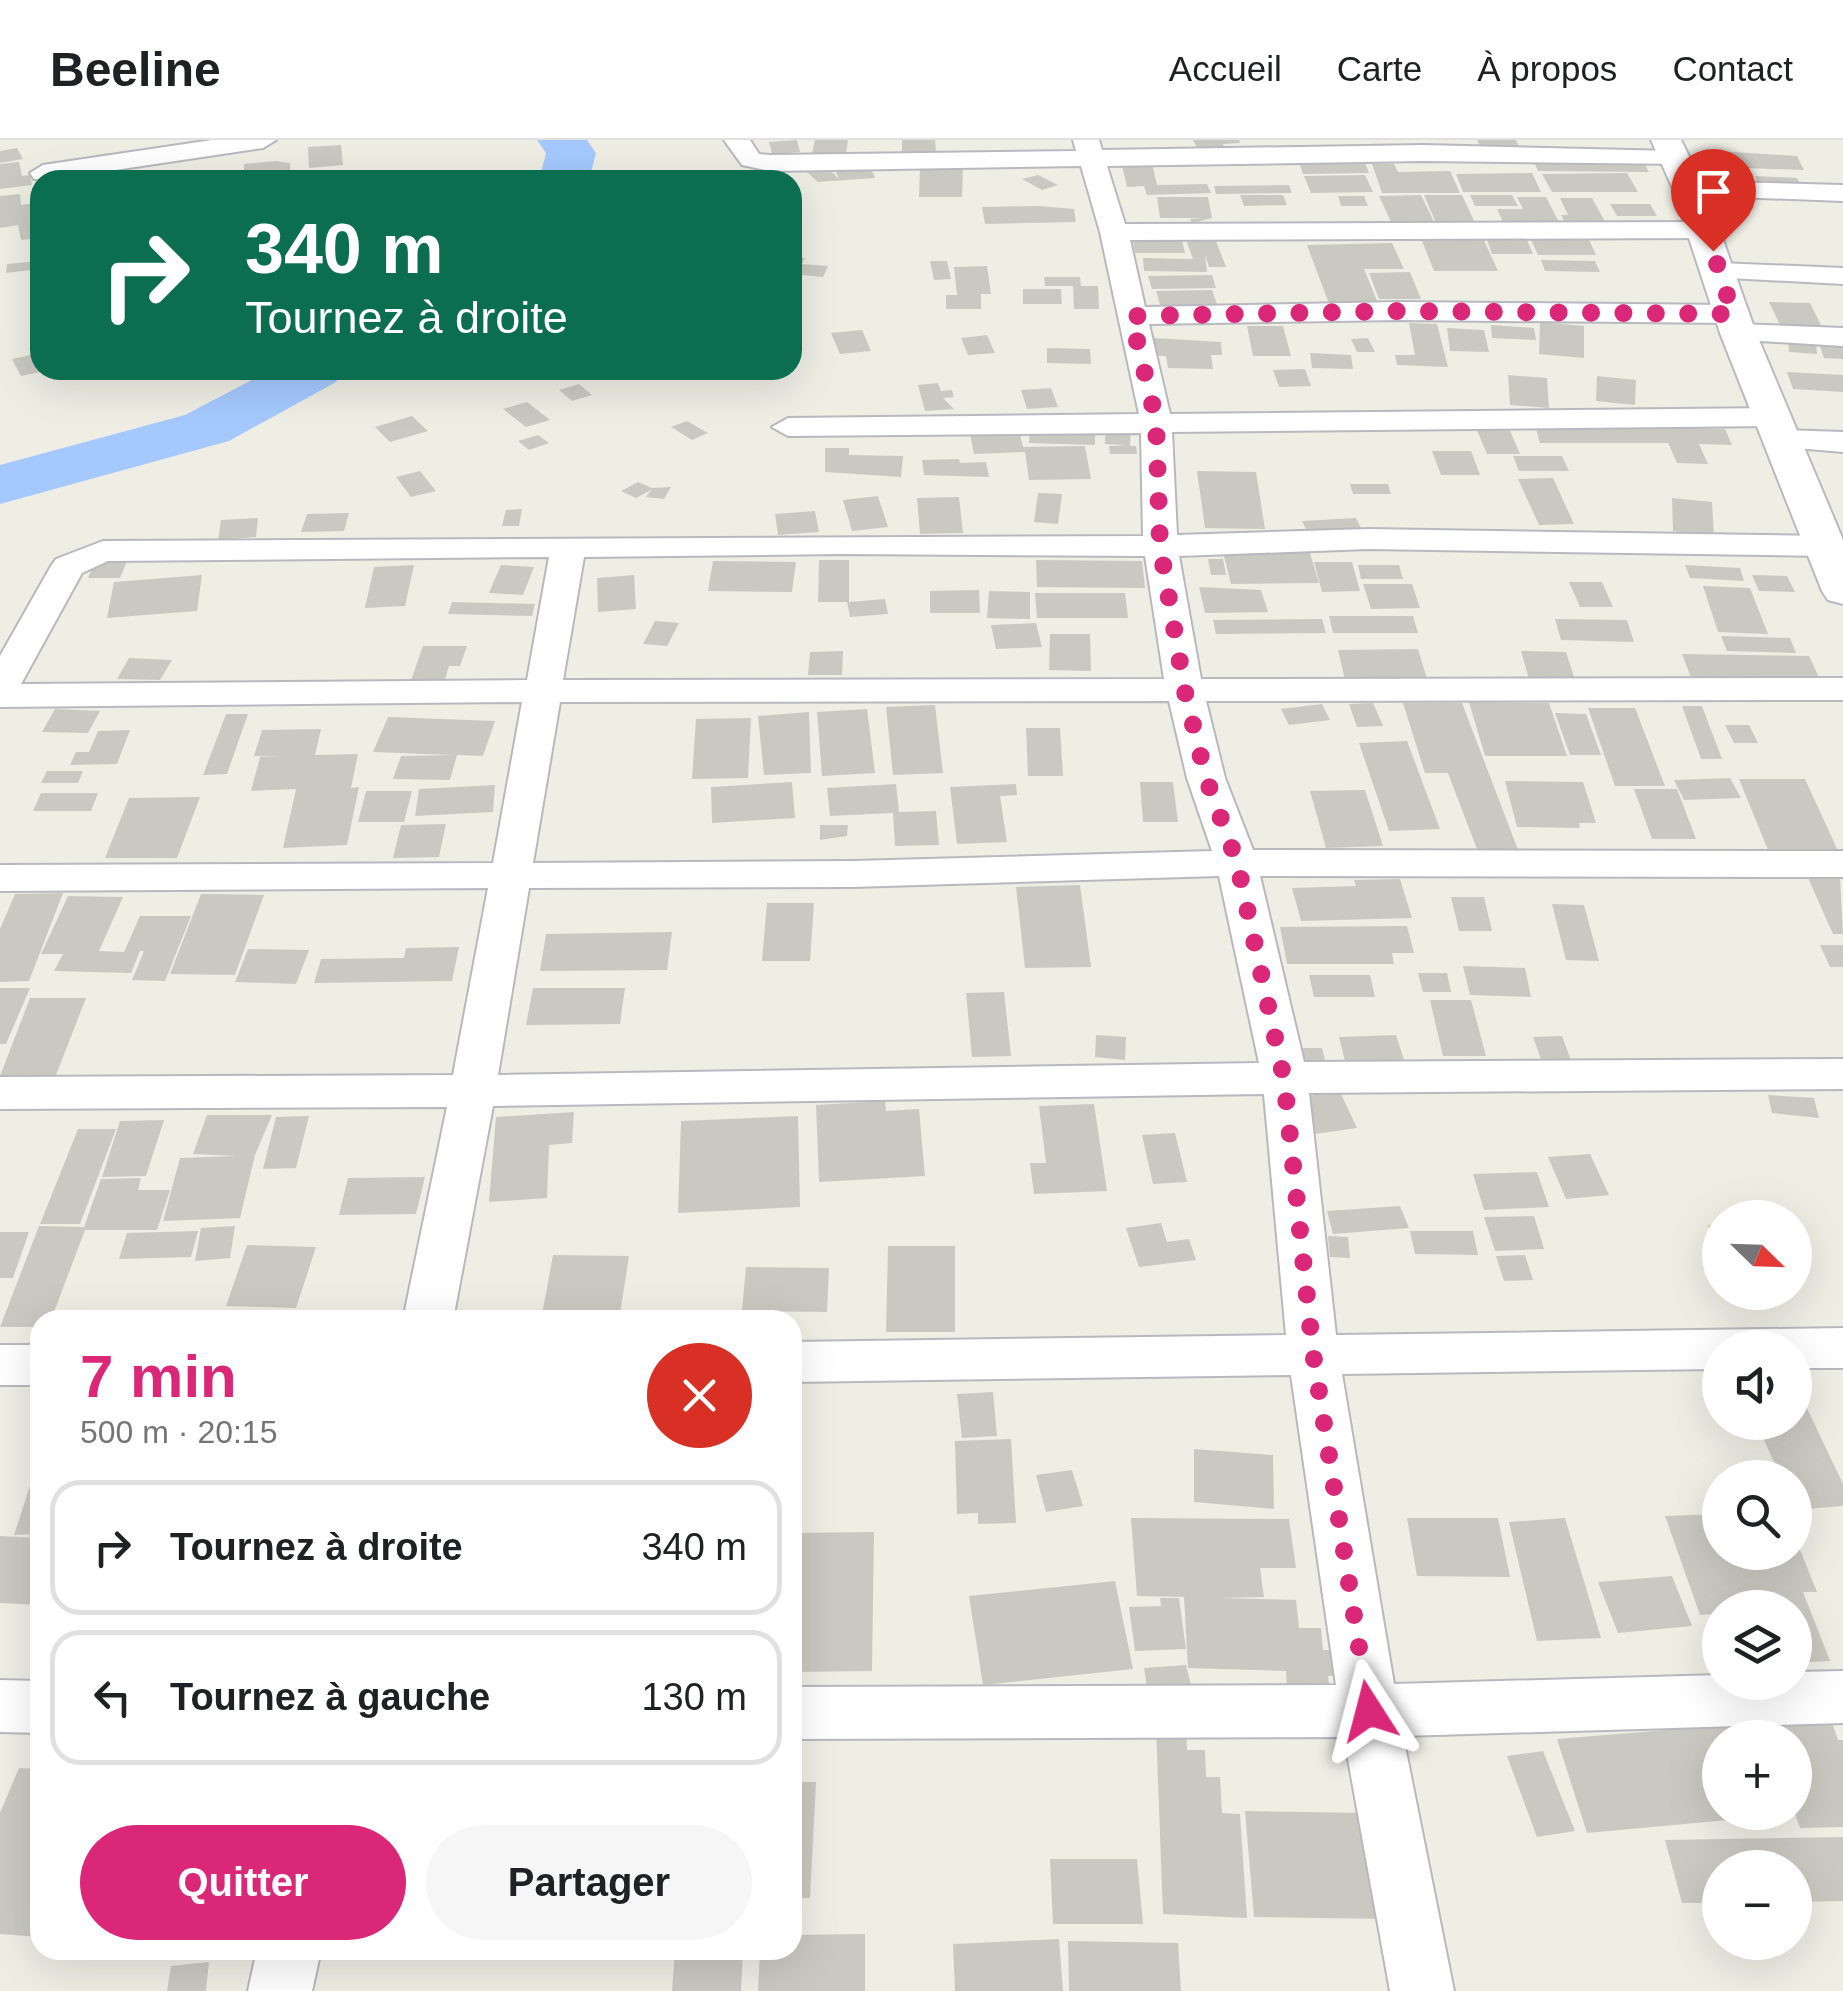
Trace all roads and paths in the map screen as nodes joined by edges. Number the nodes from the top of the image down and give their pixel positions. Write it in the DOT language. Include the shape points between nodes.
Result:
graph roads {
  1 [pos="32,140"];
  2 [pos="262,140"];
  3 [pos="737,140"];
  4 [pos="1088,149"];
  5 [pos="1676,163"];
  6 [pos="42,170"];
  7 [pos="80,170"];
  8 [pos="1843,194"];
  9 [pos="1706,230"];
  10 [pos="1114,232"];
  11 [pos="1720,271"];
  12 [pos="1843,276"];
  13 [pos="1131,316"];
  14 [pos="1735,324"];
  15 [pos="1843,337"];
  16 [pos="1156,420"];
  17 [pos="788,427"];
  18 [pos="1779,428"];
  19 [pos="1843,442"];
  20 [pos="1160,546"];
  21 [pos="568,548"];
  22 [pos="1837,570"];
  23 [pos="1843,689"];
  24 [pos="0,692"];
  25 [pos="1185,692"];
  26 [pos="545,694"];
  27 [pos="1237,862"];
  28 [pos="1843,864"];
  29 [pos="510,876"];
  30 [pos="0,878"];
  31 [pos="1843,1074"];
  32 [pos="1284,1079"];
  33 [pos="473,1090"];
  34 [pos="0,1093"];
  35 [pos="430,1310"];
  36 [pos="1812,1348"];
  37 [pos="1843,1348"];
  38 [pos="1702,1349"];
  39 [pos="1313,1353"];
  40 [pos="802,1362"];
  41 [pos="0,1365"];
  42 [pos="30,1365"];
  43 [pos="1843,1697"];
  44 [pos="0,1706"];
  45 [pos="30,1707"];
  46 [pos="1369,1711"];
  47 [pos="802,1713"];
  48 [pos="287,1960"];
  49 [pos="280,1991"];
  50 [pos="1422,1991"];
  1 -- 6 [label="street"];
  2 -- 7 [label="street"];
  3 -- 4 [label="street" via="751,160 770,163"];
  4 -- 5 [label="street"];
  4 -- 10 [label="street"];
  5 -- 8 [label="street"];
  5 -- 9 [label="street"];
  9 -- 10 [label="street"];
  9 -- 11 [label="street"];
  10 -- 13 [label="street"];
  11 -- 12 [label="street"];
  11 -- 14 [label="street"];
  13 -- 14 [label="street" via="1399,311"];
  13 -- 16 [label="street"];
  14 -- 15 [label="street"];
  14 -- 18 [label="street"];
  16 -- 17 [label="street"];
  16 -- 18 [label="street"];
  16 -- 20 [label="street"];
  18 -- 19 [label="street"];
  18 -- 22 [label="street"];
  20 -- 21 [label="street"];
  20 -- 22 [label="street" via="1368,539"];
  20 -- 25 [label="street"];
  21 -- 24 [label="street" via="90,554 59,579"];
  21 -- 26 [label="street"];
  23 -- 25 [label="street"];
  24 -- 26 [label="street"];
  25 -- 26 [label="street"];
  25 -- 27 [label="street" via="1206,778"];
  26 -- 29 [label="street"];
  27 -- 28 [label="street"];
  27 -- 29 [label="street"];
  27 -- 32 [label="street"];
  29 -- 30 [label="street"];
  29 -- 33 [label="street"];
  31 -- 32 [label="street"];
  32 -- 33 [label="street"];
  32 -- 39 [label="street"];
  33 -- 34 [label="street"];
  33 -- 35 [label="street"];
  36 -- 37 [label="street"];
  38 -- 39 [label="street"];
  39 -- 40 [label="street"];
  39 -- 46 [label="street"];
  41 -- 42 [label="street"];
  43 -- 46 [label="street"];
  44 -- 45 [label="street"];
  46 -- 47 [label="street"];
  46 -- 50 [label="street"];
  48 -- 49 [label="street"];
}
